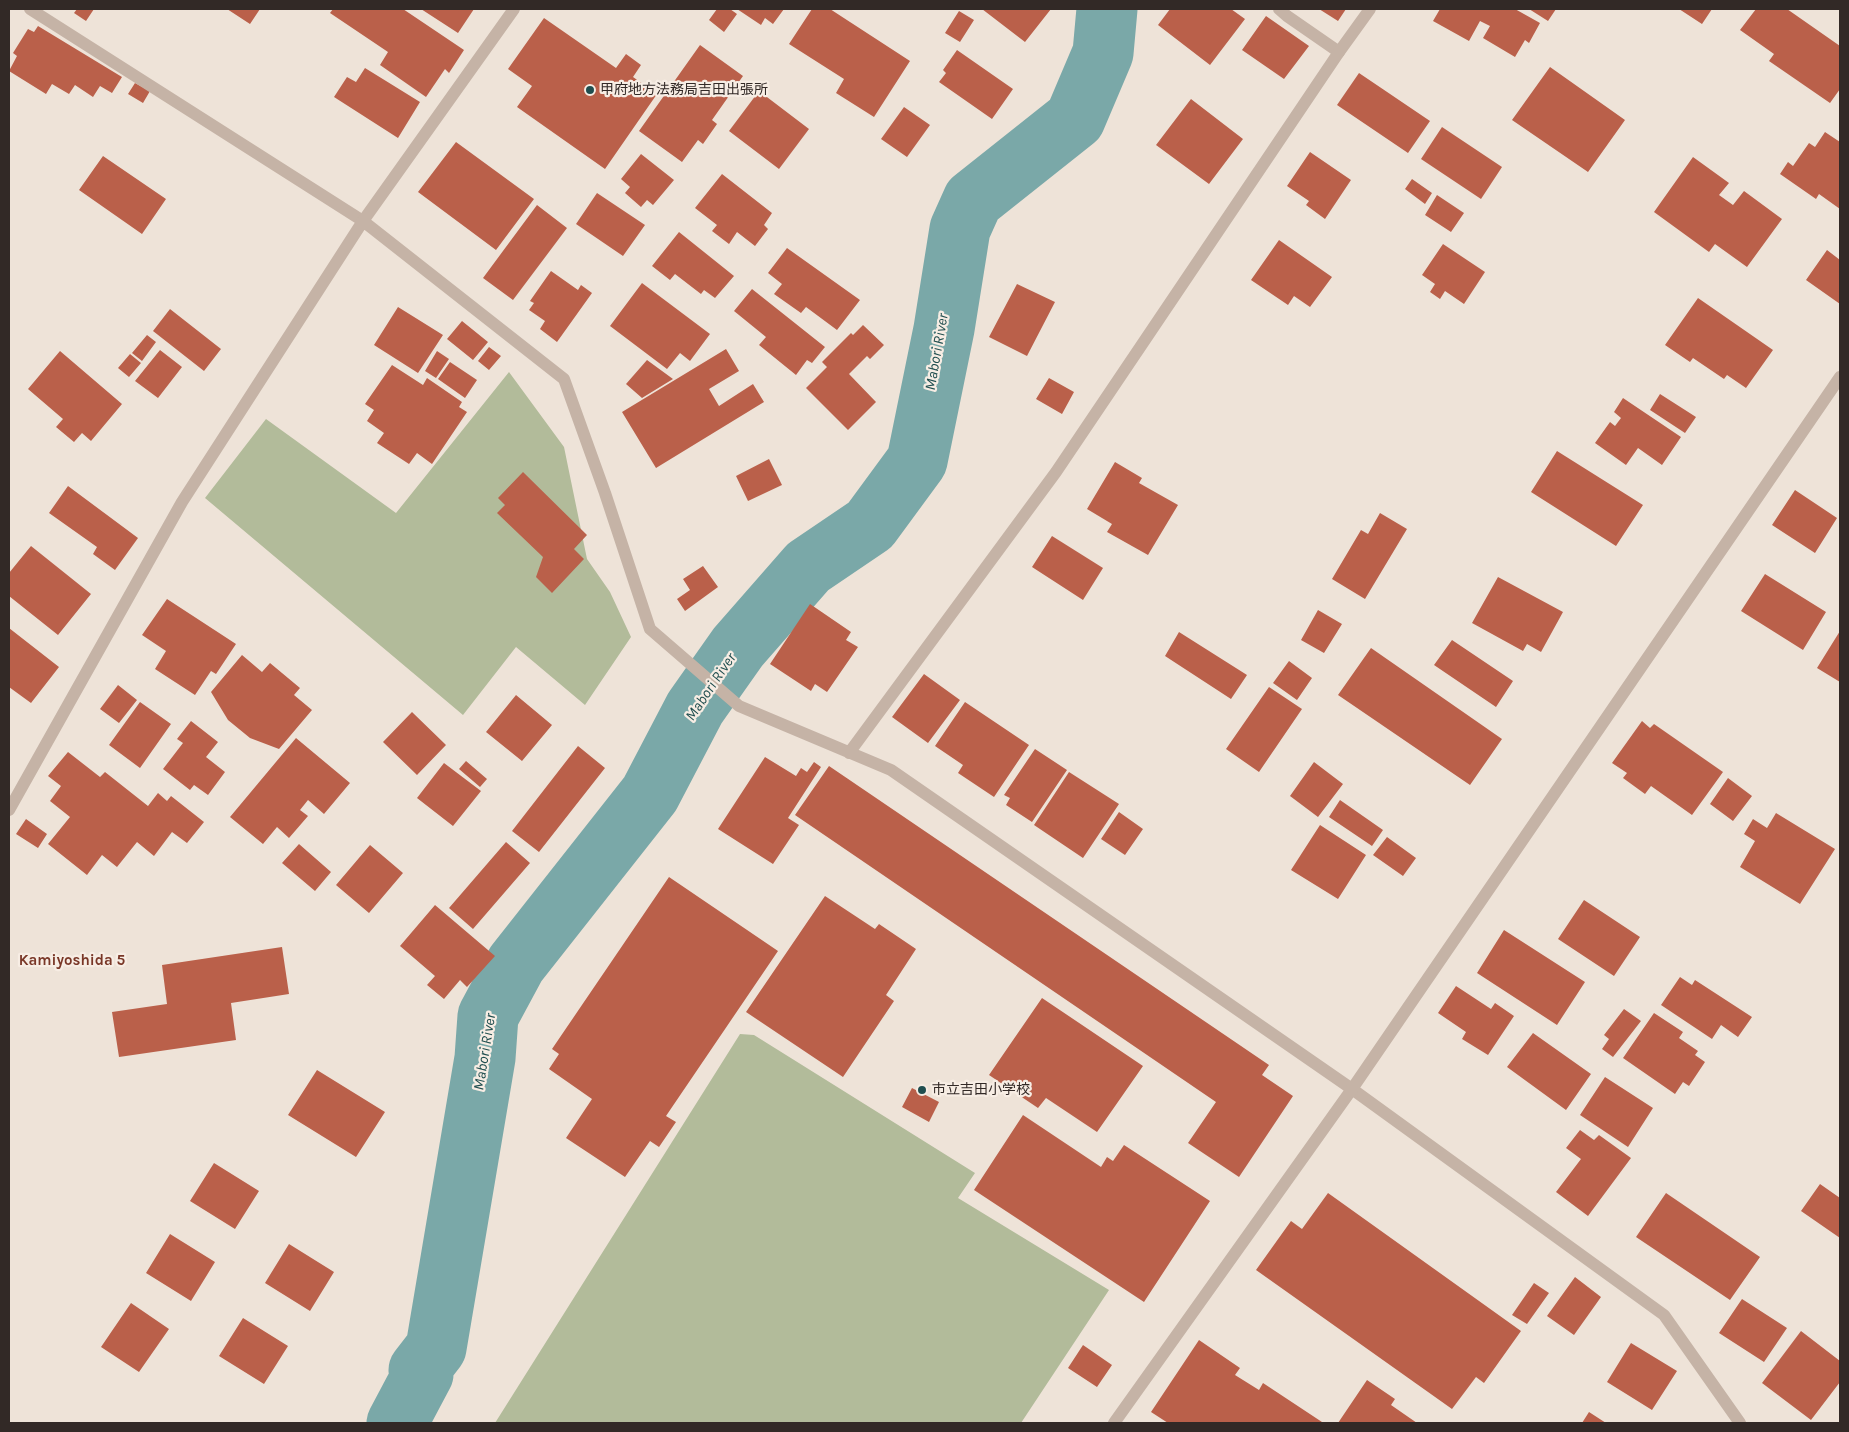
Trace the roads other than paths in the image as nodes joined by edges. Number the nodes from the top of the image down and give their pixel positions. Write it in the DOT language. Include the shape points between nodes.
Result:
graph roads {
  1 [pos="30,9"];
  2 [pos="514,9"];
  3 [pos="1279,9"];
  4 [pos="1370,9"];
  5 [pos="1339,52"];
  6 [pos="364,221"];
  7 [pos="1839,379"];
  8 [pos="849,753"];
  9 [pos="9,810"];
  10 [pos="1352,1089"];
  11 [pos="1114,1423"];
  12 [pos="1740,1423"];
  1 -- 6 [label="street"];
  2 -- 6 [label="street"];
  3 -- 5 [label="street"];
  4 -- 5 [label="street"];
  5 -- 8 [label="street" via="1056,472"];
  6 -- 8 [label="street" via="564,379 606,493 650,629 739,706"];
  6 -- 9 [label="street" via="182,502"];
  7 -- 10 [label="street"];
  8 -- 10 [label="street" via="891,770"];
  10 -- 11 [label="street"];
  10 -- 12 [label="street" via="1664,1315"];
}
